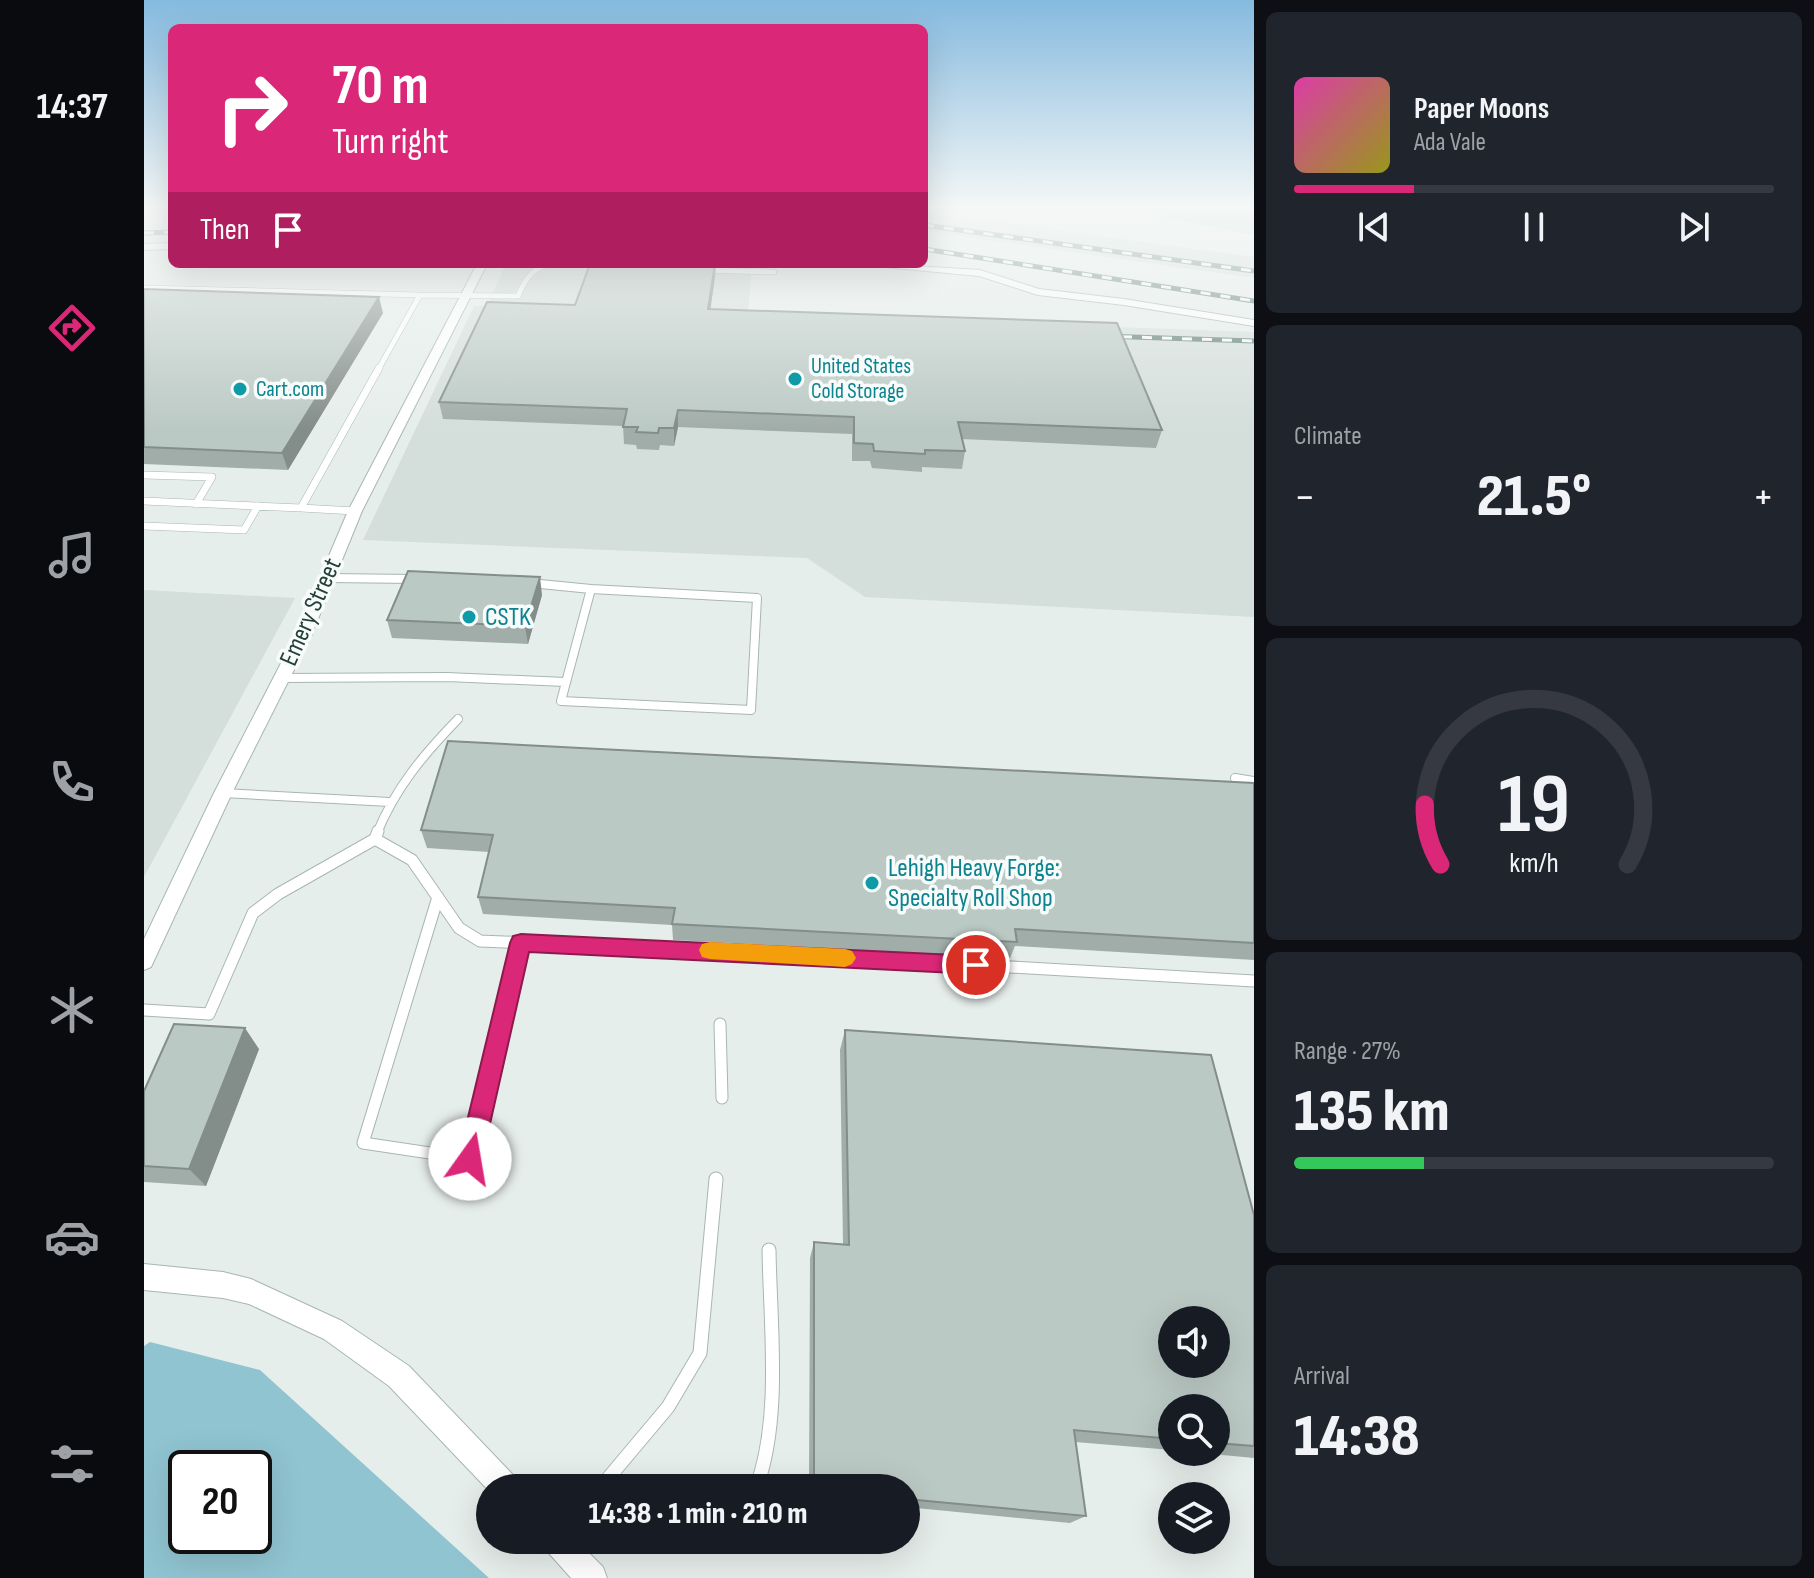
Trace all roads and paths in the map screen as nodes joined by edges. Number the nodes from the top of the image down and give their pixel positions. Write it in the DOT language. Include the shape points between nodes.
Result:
graph roads {
  1 [pos="473,282"];
  2 [pos="525,282"];
  3 [pos="1006,282"];
  4 [pos="144,288"];
  5 [pos="420,295"];
  6 [pos="465,296"];
  7 [pos="1254,323"];
  8 [pos="144,475"];
  9 [pos="144,501"];
  10 [pos="196,504"];
  11 [pos="258,506"];
  12 [pos="301,508"];
  13 [pos="355,511"];
  14 [pos="144,526"];
  15 [pos="327,578"];
  16 [pos="431,579"];
  17 [pos="519,583"];
  18 [pos="591,589"];
  19 [pos="282,678"];
  20 [pos="566,682"];
  21 [pos="458,719"];
  22 [pos="1235,778"];
  23 [pos="1254,781"];
  24 [pos="223,793"];
  25 [pos="390,802"];
  26 [pos="375,839"];
  27 [pos="438,897"];
  28 [pos="521,943"];
  29 [pos="144,961"];
  30 [pos="1254,981"];
  31 [pos="144,1010"];
  32 [pos="720,1024"];
  33 [pos="722,1098"];
  34 [pos="716,1179"];
  35 [pos="769,1250"];
  36 [pos="144,1277"];
  37 [pos="493,1474"];
  38 [pos="612,1474"];
  39 [pos="763,1474"];
  40 [pos="569,1554"];
  41 [pos="592,1578"];
  1 -- 6 [label="street, Emery Street"];
  2 -- 6 [label="lane" via="518,296"];
  3 -- 7 [label="street" via="1038,292"];
  4 -- 5 [label="lane"];
  5 -- 6 [label="lane"];
  5 -- 12 [label="lane"];
  6 -- 13 [label="street, Emery Street"];
  8 -- 10 [label="lane" via="212,477"];
  9 -- 10 [label="lane"];
  10 -- 11 [label="lane"];
  11 -- 12 [label="lane"];
  11 -- 14 [label="lane" via="244,530"];
  12 -- 13 [label="lane"];
  13 -- 15 [label="street, Emery Street"];
  15 -- 16 [label="lane"];
  15 -- 19 [label="street, Emery Street"];
  17 -- 18 [label="lane"];
  18 -- 20 [label="lane"];
  18 -- 20 [label="lane" via="757,598 751,710 561,701"];
  19 -- 20 [label="lane"];
  19 -- 24 [label="street, Emery Street"];
  21 -- 25 [label="lane" via="422,756"];
  22 -- 23 [label="lane"];
  24 -- 25 [label="lane"];
  24 -- 29 [label="street, Emery Street"];
  25 -- 26 [label="lane"];
  26 -- 27 [label="lane" via="412,860"];
  26 -- 31 [label="lane" via="253,913 209,1014"];
  27 -- 28 [label="lane" via="459,928 480,941"];
  27 -- 28 [label="lane" via="363,1143 470,1159"];
  28 -- 30 [label="lane"];
  32 -- 33 [label="lane"];
  34 -- 38 [label="lane" via="700,1353 661,1414"];
  35 -- 39 [label="lane" via="769,1419"];
  36 -- 37 [label="street" via="251,1292 333,1330 399,1376"];
  40 -- 41 [label="street"];
}
